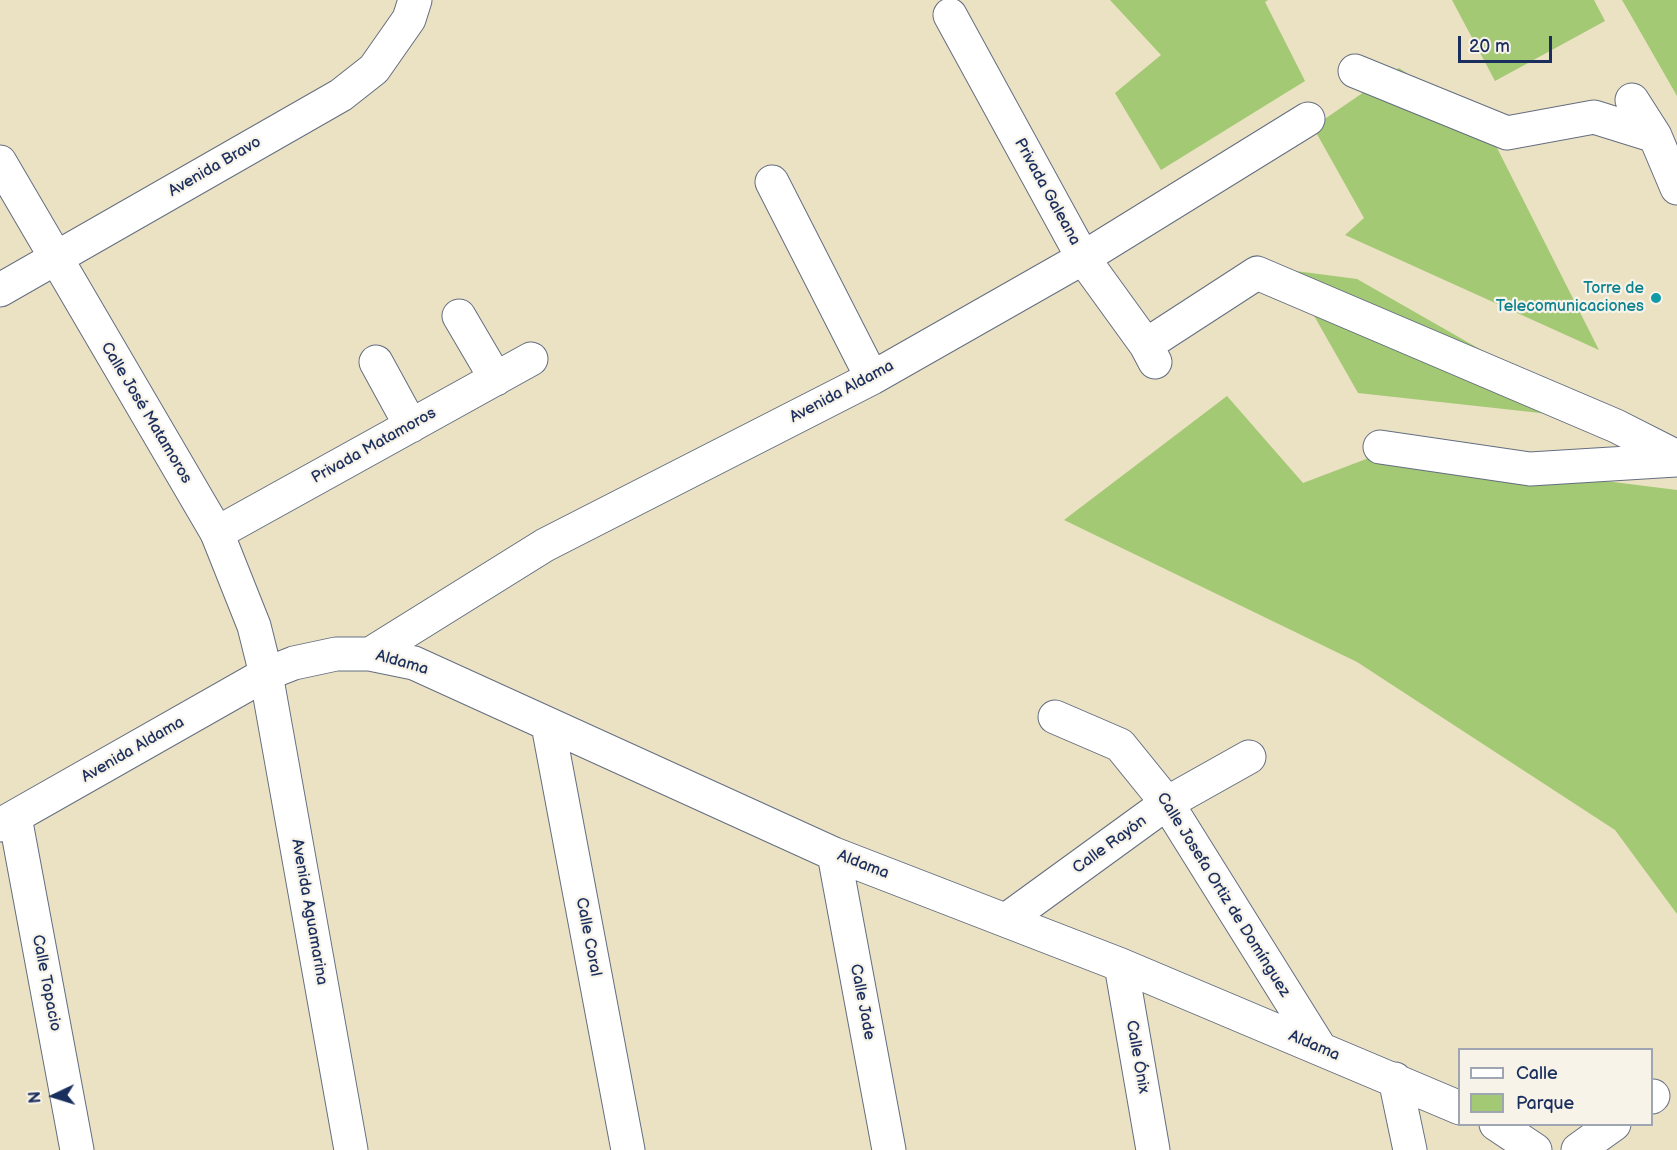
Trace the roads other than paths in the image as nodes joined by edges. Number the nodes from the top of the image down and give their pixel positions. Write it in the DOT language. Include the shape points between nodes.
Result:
graph roads {
  1 [pos="412,9"];
  2 [pos="950,15"];
  3 [pos="1355,71"];
  4 [pos="1632,100"];
  5 [pos="1308,118"];
  6 [pos="1655,136"];
  7 [pos="0,162"];
  8 [pos="772,182"];
  9 [pos="1677,188"];
  10 [pos="54,258"];
  11 [pos="1083,258"];
  12 [pos="0,290"];
  13 [pos="459,316"];
  14 [pos="531,359"];
  15 [pos="376,362"];
  16 [pos="872,378"];
  17 [pos="496,379"];
  18 [pos="411,426"];
  19 [pos="1380,447"];
  20 [pos="1677,458"];
  21 [pos="217,533"];
  22 [pos="369,654"];
  23 [pos="266,674"];
  24 [pos="1055,717"];
  25 [pos="548,725"];
  26 [pos="1249,757"];
  27 [pos="1167,803"];
  28 [pos="7,821"];
  29 [pos="834,854"];
  30 [pos="1006,920"];
  31 [pos="1121,965"];
  32 [pos="1320,1048"];
  33 [pos="1395,1079"];
  34 [pos="1458,1107"];
  35 [pos="1613,1126"];
  36 [pos="1502,1127"];
  37 [pos="77,1150"];
  38 [pos="351,1150"];
  39 [pos="628,1150"];
  40 [pos="890,1150"];
  41 [pos="1153,1150"];
  42 [pos="1410,1150"];
  43 [pos="1535,1150"];
  44 [pos="1578,1150"];
  1 -- 10 [label="street, Avenida Bravo" via="374,69 341,95"];
  2 -- 11 [label="street, Privada Galeana"];
  3 -- 6 [label="street" via="1507,133 1594,117"];
  4 -- 6 [label="street"];
  5 -- 11 [label="street, Avenida Aldama"];
  6 -- 9 [label="street"];
  7 -- 10 [label="street, Calle José Matamoros"];
  8 -- 16 [label="street"];
  10 -- 12 [label="street, Avenida Bravo"];
  10 -- 21 [label="street, Calle José Matamoros"];
  11 -- 16 [label="street, Avenida Aldama"];
  11 -- 20 [label="street, Privada Galeana" via="1151,354 1257,273 1616,426"];
  13 -- 17 [label="street"];
  14 -- 17 [label="street, Privada Matamoros"];
  15 -- 18 [label="street"];
  16 -- 22 [label="street, Avenida Aldama" via="545,545"];
  17 -- 18 [label="street, Privada Matamoros"];
  18 -- 21 [label="street, Privada Matamoros"];
  19 -- 20 [label="street" via="1530,469"];
  21 -- 23 [label="street, Calle José Matamoros" via="255,626"];
  22 -- 23 [label="street, Aldama" via="315,658"];
  22 -- 25 [label="street, Aldama" via="414,663"];
  23 -- 28 [label="street, Avenida Aldama"];
  23 -- 38 [label="street, Avenida Aguamarina"];
  24 -- 27 [label="street, Calle Josefa Ortiz de Domínguez" via="1120,745"];
  25 -- 29 [label="street, Aldama"];
  25 -- 39 [label="street, Calle Coral"];
  26 -- 27 [label="street, Calle Rayón"];
  27 -- 30 [label="street, Calle Rayón"];
  27 -- 32 [label="street, Calle Josefa Ortiz de Domínguez"];
  28 -- 37 [label="street, Calle Topacio"];
  29 -- 30 [label="street, Aldama"];
  29 -- 40 [label="street, Calle Jade"];
  30 -- 31 [label="street, Aldama"];
  31 -- 32 [label="street, Aldama"];
  31 -- 41 [label="street, Calle Ónix"];
  32 -- 33 [label="street, Aldama"];
  33 -- 34 [label="street, Aldama"];
  33 -- 42 [label="street"];
  35 -- 44 [label="street"];
  36 -- 43 [label="street"];
}
